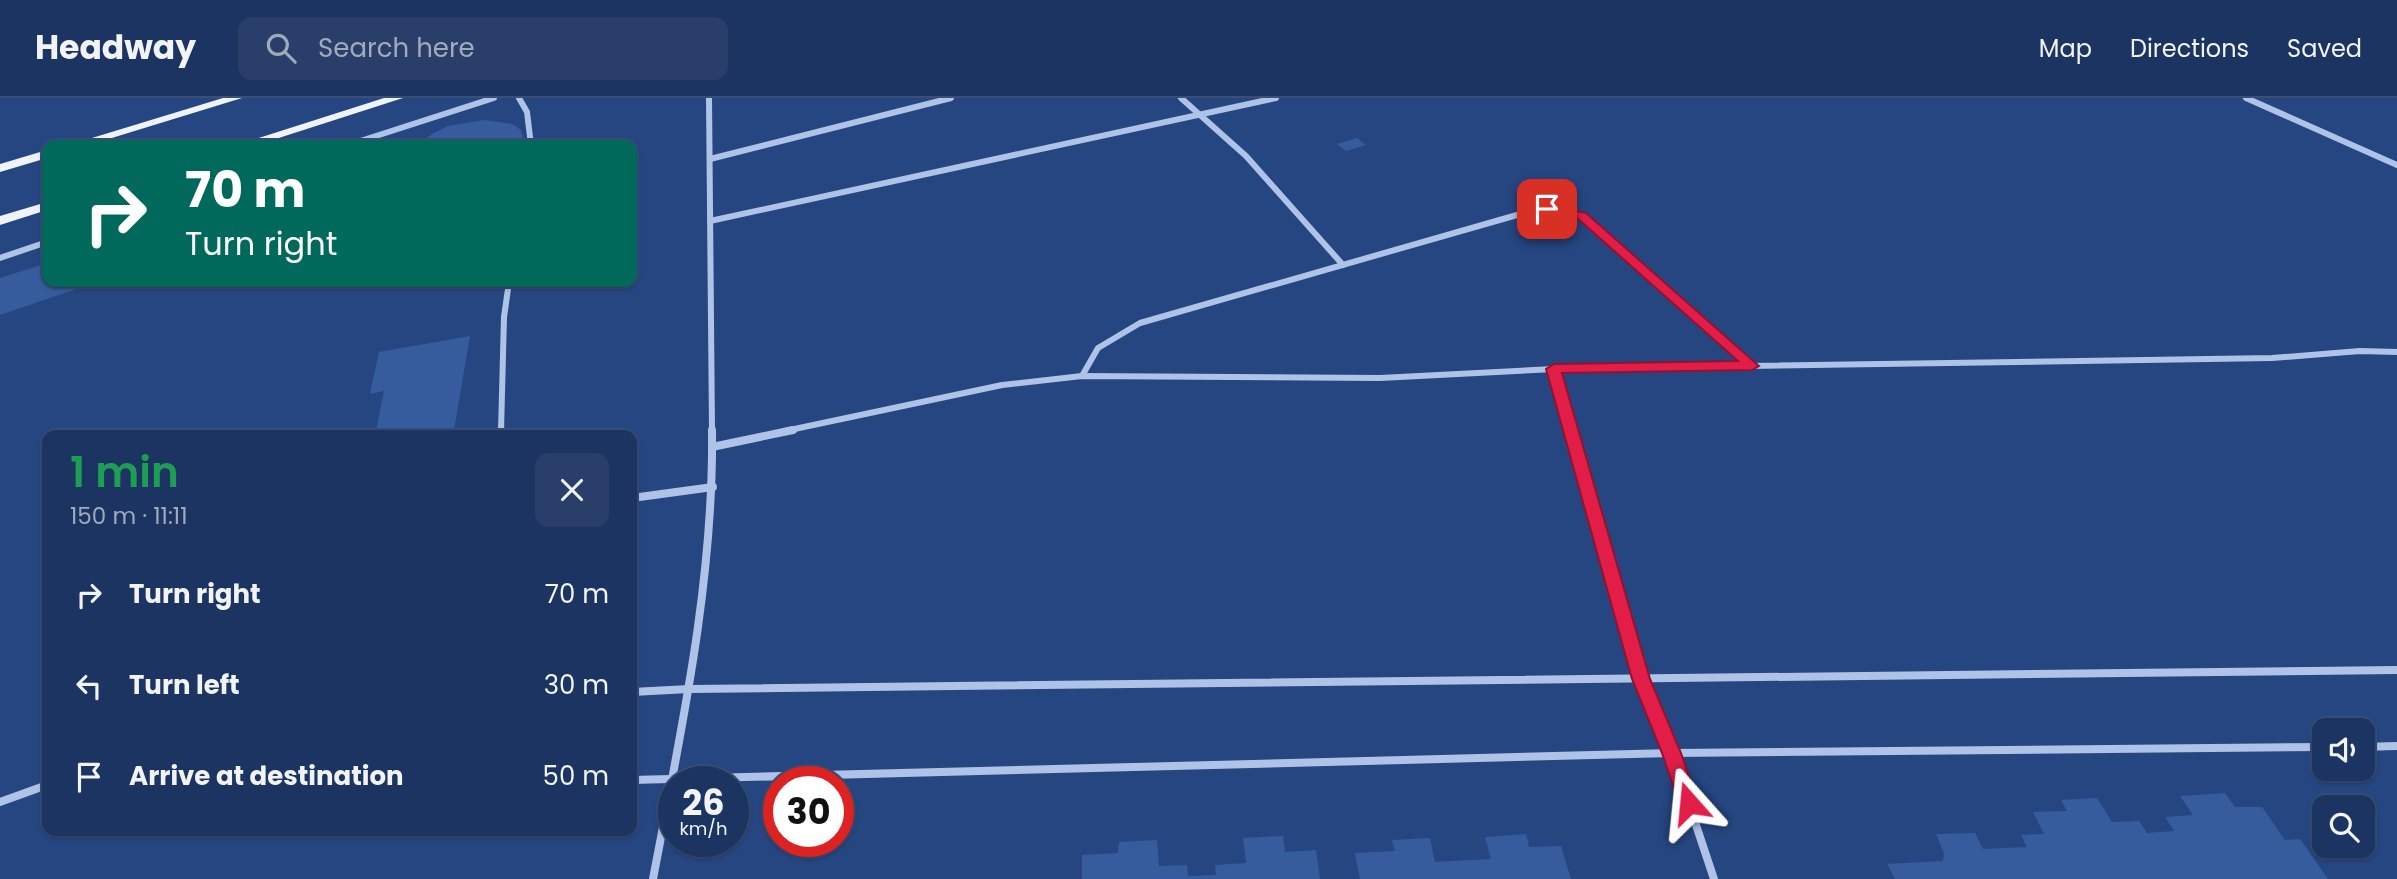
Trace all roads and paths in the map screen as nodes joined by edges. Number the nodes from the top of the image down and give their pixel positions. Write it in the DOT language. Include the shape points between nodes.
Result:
graph roads {
  1 [pos="236,98"];
  2 [pos="397,98"];
  3 [pos="494,98"];
  4 [pos="519,98"];
  5 [pos="709,98"];
  6 [pos="951,98"];
  7 [pos="1181,98"];
  8 [pos="1276,98"];
  9 [pos="2246,98"];
  10 [pos="1204,115"];
  11 [pos="93,140"];
  12 [pos="260,140"];
  13 [pos="364,140"];
  14 [pos="530,140"];
  15 [pos="42,155"];
  16 [pos="710,159"];
  17 [pos="2397,164"];
  18 [pos="0,168"];
  19 [pos="42,207"];
  20 [pos="0,220"];
  21 [pos="710,221"];
  22 [pos="42,244"];
  23 [pos="0,258"];
  24 [pos="1343,265"];
  25 [pos="508,287"];
  26 [pos="2397,353"];
  27 [pos="1752,366"];
  28 [pos="1554,369"];
  29 [pos="1082,376"];
  30 [pos="501,430"];
  31 [pos="712,447"];
  32 [pos="712,487"];
  33 [pos="637,497"];
  34 [pos="2397,670"];
  35 [pos="1641,679"];
  36 [pos="689,689"];
  37 [pos="637,692"];
  38 [pos="2397,746"];
  39 [pos="2312,747"];
  40 [pos="2375,747"];
  41 [pos="1672,753"];
  42 [pos="675,766"];
  43 [pos="749,775"];
  44 [pos="658,778"];
  45 [pos="637,780"];
  46 [pos="42,787"];
  47 [pos="0,802"];
  48 [pos="658,854"];
  49 [pos="653,879"];
  50 [pos="1714,879"];
  1 -- 11 [label="main road"];
  2 -- 12 [label="main road"];
  3 -- 13 [label="street"];
  4 -- 14 [label="street" via="527,112"];
  5 -- 16 [label="street"];
  6 -- 16 [label="street"];
  7 -- 10 [label="street"];
  8 -- 10 [label="street"];
  9 -- 17 [label="street"];
  10 -- 21 [label="street"];
  10 -- 24 [label="street" via="1263,173"];
  15 -- 18 [label="main road"];
  16 -- 21 [label="street"];
  19 -- 20 [label="main road"];
  21 -- 31 [label="street"];
  22 -- 23 [label="street"];
  24 -- 27 [label="street" via="1527,213 1547,209 1581,215"];
  24 -- 29 [label="street" via="1140,323 1098,348"];
  25 -- 30 [label="street"];
  26 -- 27 [label="street"];
  27 -- 28 [label="street"];
  28 -- 29 [label="street" via="1380,378"];
  28 -- 35 [label="street"];
  29 -- 31 [label="street" via="1002,385"];
  31 -- 32 [label="street"];
  32 -- 33 [label="street"];
  32 -- 36 [label="street"];
  34 -- 35 [label="street"];
  35 -- 36 [label="street"];
  35 -- 41 [label="street"];
  36 -- 37 [label="street"];
  36 -- 42 [label="street"];
  38 -- 40 [label="street"];
  39 -- 41 [label="street"];
  41 -- 43 [label="street"];
  41 -- 50 [label="street"];
  44 -- 45 [label="street"];
  46 -- 47 [label="street"];
  48 -- 49 [label="street"];
}
